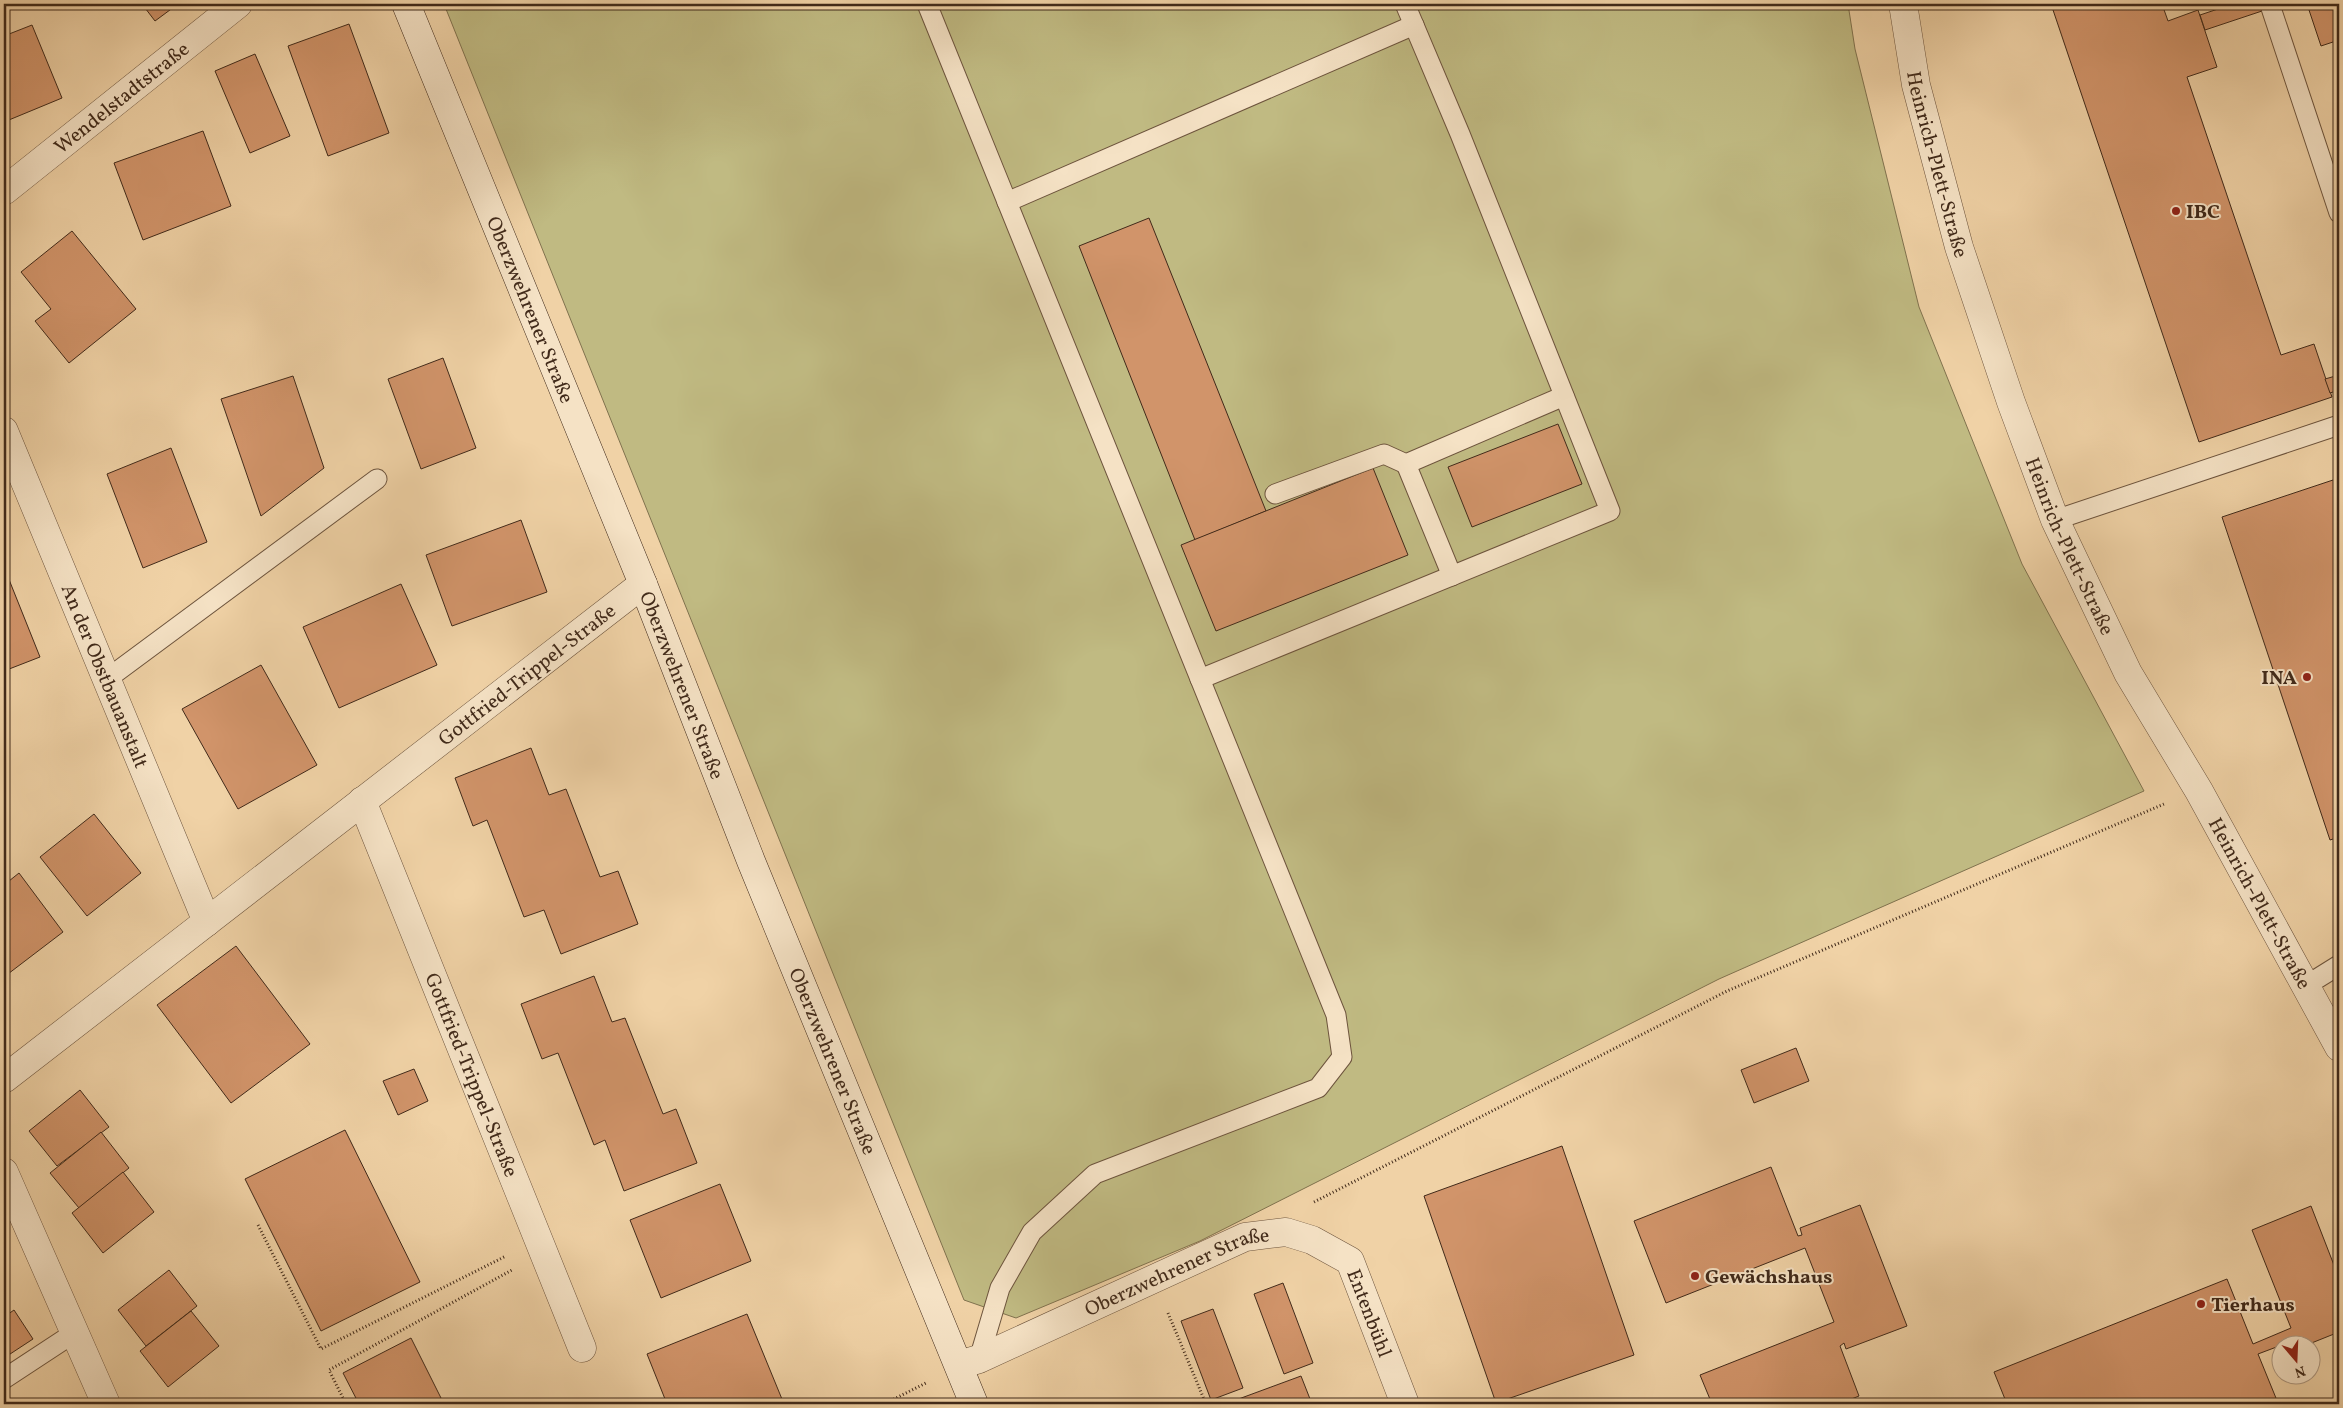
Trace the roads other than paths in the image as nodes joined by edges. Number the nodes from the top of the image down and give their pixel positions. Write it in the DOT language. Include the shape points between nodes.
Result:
graph roads {
  1 [pos="238,4"];
  2 [pos="406,4"];
  3 [pos="927,4"];
  4 [pos="1405,4"];
  5 [pos="1902,4"];
  6 [pos="2271,8"];
  7 [pos="1414,25"];
  8 [pos="2334,179"];
  9 [pos="4,191"];
  10 [pos="1007,202"];
  11 [pos="2339,213"];
  12 [pos="1564,396"];
  13 [pos="2339,425"];
  14 [pos="4,431"];
  15 [pos="1406,464"];
  16 [pos="376,479"];
  17 [pos="1275,494"];
  18 [pos="2055,520"];
  19 [pos="1452,576"];
  20 [pos="643,584"];
  21 [pos="107,679"];
  22 [pos="1200,679"];
  23 [pos="362,801"];
  24 [pos="207,922"];
  25 [pos="2339,965"];
  26 [pos="2307,985"];
  27 [pos="2339,1048"];
  28 [pos="4,1079"];
  29 [pos="4,1172"];
  30 [pos="1286,1232"];
  31 [pos="74,1333"];
  32 [pos="582,1348"];
  33 [pos="969,1362"];
  34 [pos="4,1379"];
  35 [pos="106,1404"];
  36 [pos="974,1404"];
  37 [pos="1405,1404"];
  1 -- 9 [label="street, Wendelstadtstraße"];
  2 -- 20 [label="street, Oberzwehrener Straße"];
  3 -- 10 [label="lane"];
  4 -- 7 [label="lane"];
  5 -- 18 [label="street, Heinrich-Plett-Straße" via="1916,85 1959,247"];
  6 -- 8 [label="lane"];
  7 -- 10 [label="lane"];
  7 -- 12 [label="lane"];
  8 -- 11 [label="lane"];
  10 -- 22 [label="lane"];
  12 -- 15 [label="lane"];
  12 -- 19 [label="lane" via="1610,511"];
  13 -- 18 [label="lane"];
  14 -- 21 [label="street, An der Obstbauanstalt"];
  15 -- 17 [label="lane" via="1384,454"];
  15 -- 19 [label="lane"];
  16 -- 21 [label="lane"];
  18 -- 26 [label="street, Heinrich-Plett-Straße" via="2128,672 2199,791"];
  19 -- 22 [label="lane"];
  20 -- 23 [label="street, Gottfried-Trippel-Straße"];
  20 -- 33 [label="street, Oberzwehrener Straße" via="751,861"];
  21 -- 24 [label="street, An der Obstbauanstalt"];
  22 -- 33 [label="lane" via="1336,1015 1342,1057 1318,1088 1095,1174 1032,1232 1000,1288"];
  23 -- 24 [label="street, Gottfried-Trippel-Straße"];
  23 -- 32 [label="street, Gottfried-Trippel-Straße"];
  24 -- 28 [label="street, Gottfried-Trippel-Straße"];
  25 -- 26 [label="lane"];
  26 -- 27 [label="street, Heinrich-Plett-Straße"];
  29 -- 31 [label="street"];
  30 -- 33 [label="street, Oberzwehrener Straße" via="1245,1237"];
  30 -- 37 [label="street, Entenbühl" via="1312,1240 1350,1262"];
  31 -- 34 [label="lane"];
  31 -- 35 [label="street"];
  33 -- 36 [label="street, Oberzwehrener Straße"];
}
